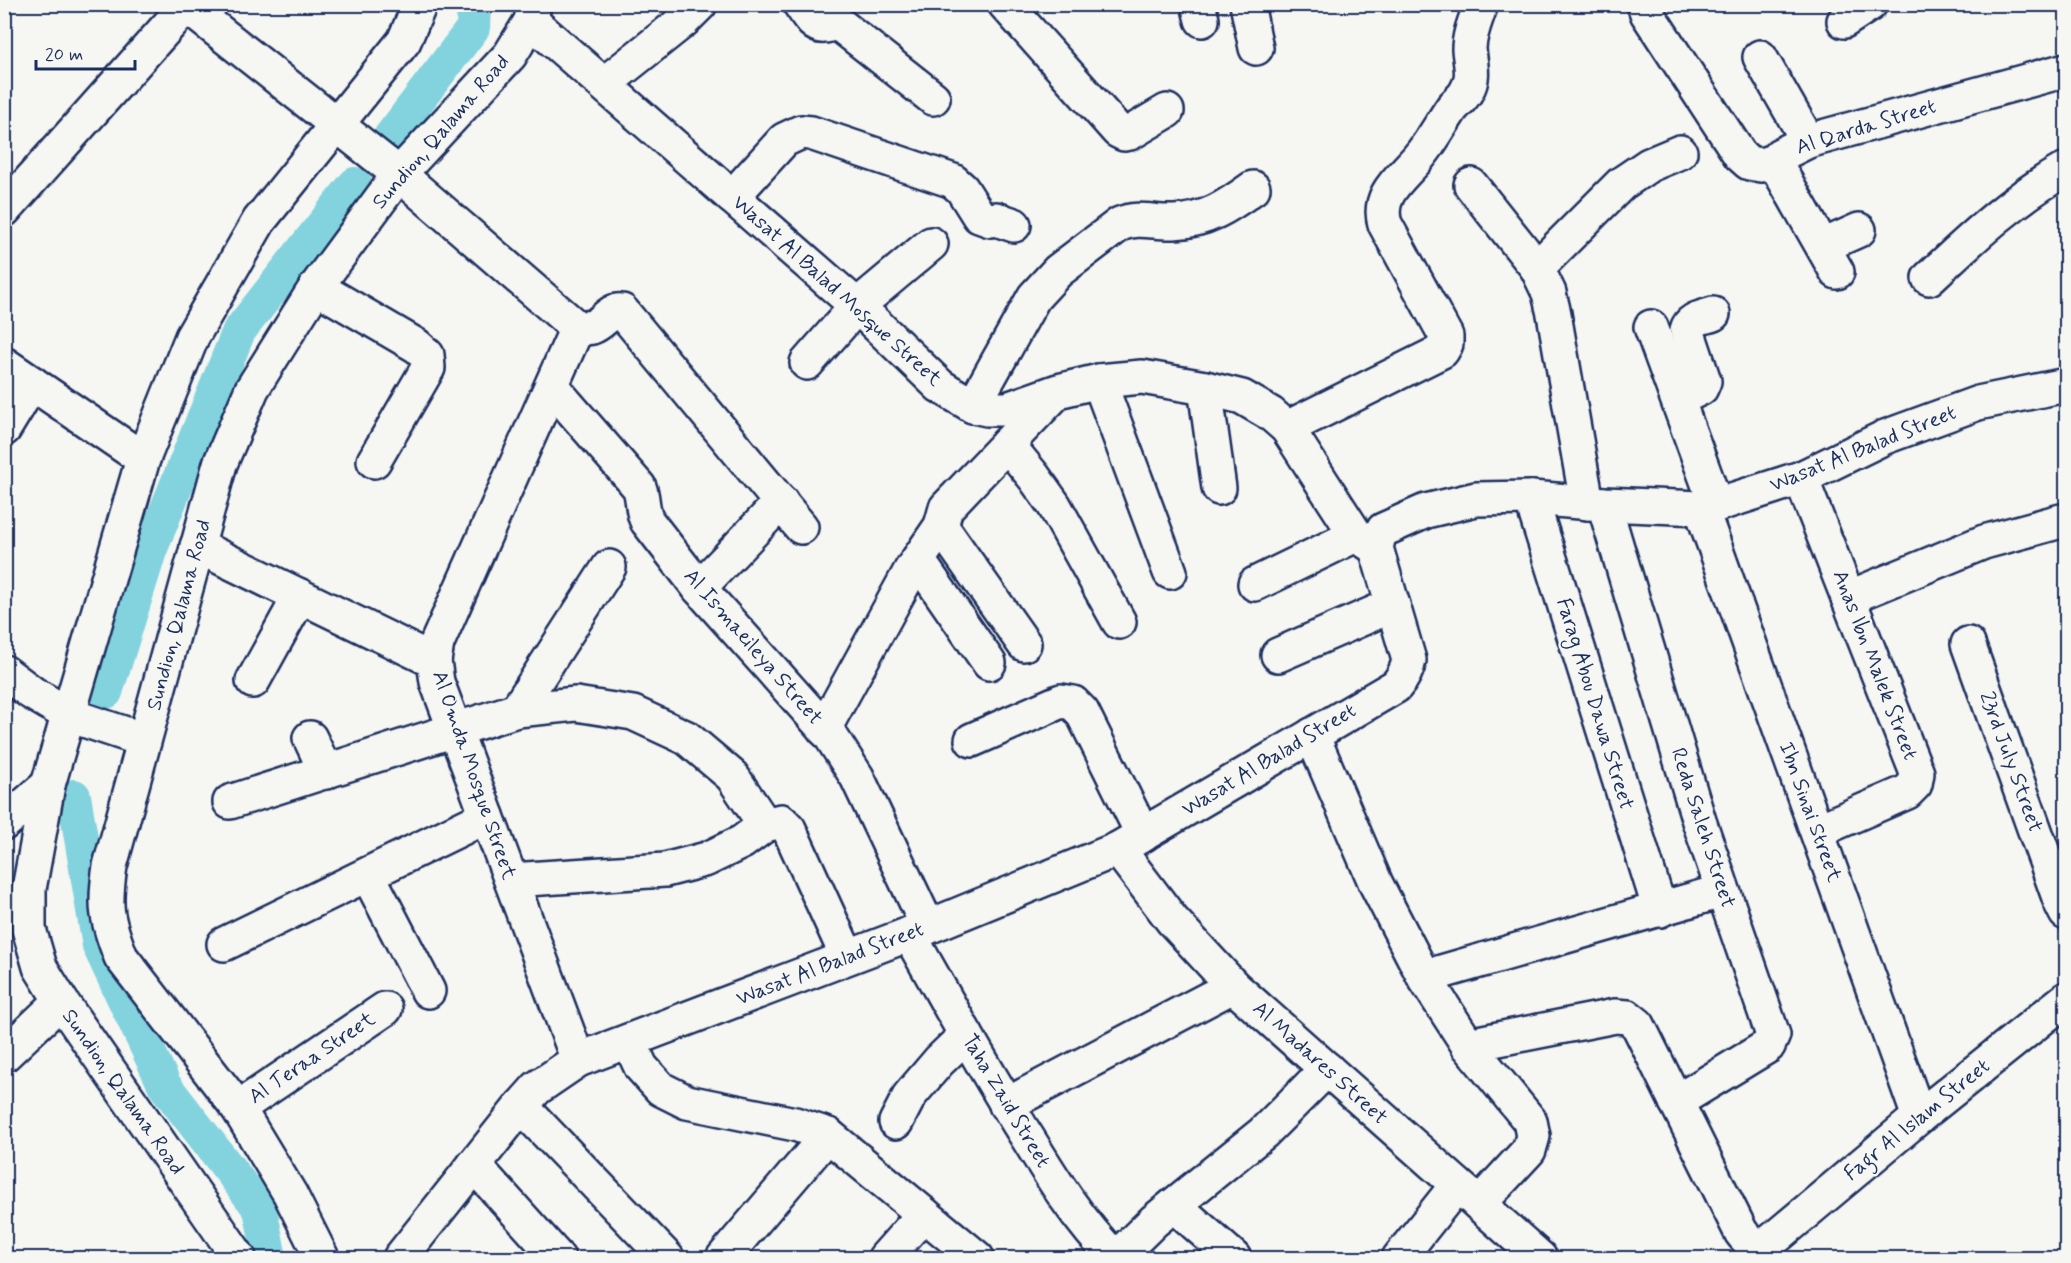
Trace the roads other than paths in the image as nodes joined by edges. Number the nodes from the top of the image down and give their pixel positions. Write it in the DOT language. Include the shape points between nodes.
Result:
graph roads {
  1 [pos="420,4"];
  2 [pos="700,4"];
  3 [pos="800,4"];
  4 [pos="1005,4"];
  5 [pos="1247,4"];
  6 [pos="1482,4"];
  7 [pos="1644,4"];
  8 [pos="185,5"];
  9 [pos="533,13"];
  10 [pos="1256,48"];
  11 [pos="1761,57"];
  12 [pos="2067,70"];
  13 [pos="604,84"];
  14 [pos="933,99"];
  15 [pos="1167,111"];
  16 [pos="336,124"];
  17 [pos="1808,141"];
  18 [pos="1680,152"];
  19 [pos="1774,161"];
  20 [pos="2067,169"];
  21 [pos="399,174"];
  22 [pos="1472,185"];
  23 [pos="1253,188"];
  24 [pos="732,197"];
  25 [pos="4,210"];
  26 [pos="1014,225"];
  27 [pos="1859,230"];
  28 [pos="931,244"];
  29 [pos="1537,268"];
  30 [pos="1929,278"];
  31 [pos="316,286"];
  32 [pos="857,306"];
  33 [pos="1713,314"];
  34 [pos="1651,327"];
  35 [pos="578,328"];
  36 [pos="807,363"];
  37 [pos="4,364"];
  38 [pos="1099,381"];
  39 [pos="32,383"];
  40 [pos="2067,385"];
  41 [pos="552,387"];
  42 [pos="1205,387"];
  43 [pos="1058,391"];
  44 [pos="1678,399"];
  45 [pos="972,406"];
  46 [pos="1287,428"];
  47 [pos="4,429"];
  48 [pos="1007,444"];
  49 [pos="143,459"];
  50 [pos="374,461"];
  51 [pos="1802,478"];
  52 [pos="1219,488"];
  53 [pos="1531,498"];
  54 [pos="781,502"];
  55 [pos="1596,504"];
  56 [pos="1708,506"];
  57 [pos="2061,521"];
  58 [pos="941,526"];
  59 [pos="801,527"];
  60 [pos="1366,541"];
  61 [pos="197,546"];
  62 [pos="918,561"];
  63 [pos="609,567"];
  64 [pos="1170,572"];
  65 [pos="1255,584"];
  66 [pos="699,588"];
  67 [pos="300,596"];
  68 [pos="1848,598"];
  69 [pos="1393,605"];
  70 [pos="1119,622"];
  71 [pos="1024,644"];
  72 [pos="1968,644"];
  73 [pos="1278,655"];
  74 [pos="434,661"];
  75 [pos="989,663"];
  76 [pos="4,672"];
  77 [pos="252,681"];
  78 [pos="518,710"];
  79 [pos="69,715"];
  80 [pos="824,729"];
  81 [pos="455,730"];
  82 [pos="1312,735"];
  83 [pos="310,738"];
  84 [pos="144,740"];
  85 [pos="972,740"];
  86 [pos="326,772"];
  87 [pos="48,785"];
  88 [pos="230,802"];
  89 [pos="487,816"];
  90 [pos="4,823"];
  91 [pos="765,825"];
  92 [pos="1817,831"];
  93 [pos="1130,842"];
  94 [pos="368,875"];
  95 [pos="511,880"];
  96 [pos="1722,891"];
  97 [pos="1660,910"];
  98 [pos="2067,913"];
  99 [pos="918,931"];
  100 [pos="224,944"];
  101 [pos="847,957"];
  102 [pos="1424,977"];
  103 [pos="1233,986"];
  104 [pos="429,991"];
  105 [pos="2067,999"];
  106 [pos="60,1001"];
  107 [pos="385,1009"];
  108 [pos="966,1035"];
  109 [pos="629,1041"];
  110 [pos="1468,1044"];
  111 [pos="4,1055"];
  112 [pos="578,1060"];
  113 [pos="1326,1069"];
  114 [pos="1676,1102"];
  115 [pos="1006,1105"];
  116 [pos="521,1106"];
  117 [pos="238,1108"];
  118 [pos="1919,1117"];
  119 [pos="896,1122"];
  120 [pos="828,1135"];
  121 [pos="474,1165"];
  122 [pos="1468,1195"];
  123 [pos="1174,1205"];
  124 [pos="924,1214"];
  125 [pos="656,1255"];
  126 [pos="239,1258"];
  127 [pos="322,1258"];
  128 [pos="400,1258"];
  129 [pos="558,1258"];
  130 [pos="723,1258"];
  131 [pos="885,1258"];
  132 [pos="977,1258"];
  133 [pos="1115,1258"];
  134 [pos="1234,1258"];
  135 [pos="1399,1258"];
  136 [pos="1540,1258"];
  1 -- 16 [label="street, Sundion, Qalama Road" via="404,41"];
  2 -- 13 [label="street"];
  3 -- 14 [label="street" via="815,24 839,24"];
  4 -- 15 [label="street" via="1118,131 1130,133"];
  5 -- 10 [label="street"];
  6 -- 46 [label="street" via="1469,48 1472,73 1467,91 1419,157 1391,187 1382,216 1446,336 1445,348"];
  7 -- 19 [label="street, Al Qarda Street" via="1740,155 1749,163"];
  8 -- 16 [label="street"];
  8 -- 25 [label="street"];
  9 -- 13 [label="street, Wasat Al Balad Mosque Street"];
  9 -- 21 [label="street, Sundion, Qalama Road" via="510,55"];
  11 -- 17 [label="street"];
  12 -- 17 [label="street, Al Qarda Street"];
  13 -- 24 [label="street, Wasat Al Balad Mosque Street"];
  16 -- 21 [label="street"];
  16 -- 49 [label="street, Sundion, Qalama Road" via="259,221 192,337"];
  17 -- 19 [label="street, Al Qarda Street"];
  18 -- 29 [label="street" via="1648,165 1621,184"];
  19 -- 27 [label="street" via="1830,259"];
  20 -- 30 [label="street" via="2011,205"];
  21 -- 31 [label="street, Sundion, Qalama Road"];
  21 -- 35 [label="street"];
  22 -- 29 [label="street, Reda Saleh Street"];
  23 -- 45 [label="street" via="1223,210 1200,219 1139,219 1120,224 1058,271 1034,297"];
  24 -- 26 [label="street" via="784,140 801,132 953,181 979,216"];
  24 -- 32 [label="street, Wasat Al Balad Mosque Street"];
  28 -- 32 [label="street"];
  29 -- 55 [label="street, Reda Saleh Street" via="1549,292"];
  31 -- 50 [label="street" via="426,355 428,368"];
  31 -- 61 [label="street, Sundion, Qalama Road" via="252,389 220,464"];
  32 -- 36 [label="street"];
  32 -- 45 [label="street, Wasat Al Balad Mosque Street" via="940,386"];
  33 -- 44 [label="street" via="1688,326 1704,381 1701,388"];
  34 -- 44 [label="street, Ibn Sinai Street"];
  35 -- 41 [label="street, Al Omda Mosque Street"];
  35 -- 54 [label="street" via="600,324 611,312 622,311"];
  37 -- 39 [label="street"];
  38 -- 42 [label="street, Wasat Al Balad Mosque Street" via="1142,377"];
  38 -- 43 [label="street, Wasat Al Balad Mosque Street"];
  38 -- 64 [label="street"];
  39 -- 47 [label="street"];
  39 -- 49 [label="street"];
  40 -- 51 [label="street, Wasat Al Balad Street" via="1978,403 1886,436"];
  41 -- 66 [label="street, Al Ismaeileya Street" via="639,487 647,521"];
  41 -- 74 [label="street, Al Omda Mosque Street" via="437,643"];
  42 -- 46 [label="street, Wasat Al Balad Mosque Street" via="1242,397"];
  42 -- 52 [label="street"];
  43 -- 45 [label="street, Wasat Al Balad Mosque Street" via="1007,409"];
  43 -- 48 [label="street"];
  44 -- 56 [label="street, Ibn Sinai Street"];
  46 -- 60 [label="street, Wasat Al Balad Mosque Street"];
  48 -- 58 [label="street" via="946,508"];
  48 -- 70 [label="street" via="1054,505"];
  49 -- 79 [label="street, Sundion, Qalama Road"];
  51 -- 56 [label="street, Wasat Al Balad Street"];
  51 -- 68 [label="street, Anas Ibn Malek Street"];
  53 -- 55 [label="street, Wasat Al Balad Street"];
  53 -- 60 [label="street, Wasat Al Balad Street" via="1476,499 1426,511"];
  53 -- 97 [label="street, Farag Abou Dawa Street"];
  54 -- 59 [label="street"];
  54 -- 66 [label="street"];
  55 -- 56 [label="street, Wasat Al Balad Street"];
  55 -- 96 [label="street, Reda Saleh Street"];
  56 -- 92 [label="street, Ibn Sinai Street"];
  57 -- 68 [label="street" via="1984,542"];
  58 -- 62 [label="street"];
  58 -- 71 [label="street"];
  60 -- 65 [label="street"];
  60 -- 69 [label="street, Wasat Al Balad Street"];
  61 -- 67 [label="street"];
  61 -- 84 [label="street, Sundion, Qalama Road"];
  62 -- 75 [label="street"];
  62 -- 80 [label="street"];
  63 -- 78 [label="street"];
  66 -- 80 [label="street, Al Ismaeileya Street"];
  67 -- 74 [label="street"];
  67 -- 77 [label="street"];
  68 -- 92 [label="street, Anas Ibn Malek Street" via="1917,779 1907,792"];
  69 -- 73 [label="street"];
  69 -- 82 [label="street, Wasat Al Balad Street" via="1409,660 1402,679"];
  72 -- 98 [label="street, 23rd July Street"];
  74 -- 81 [label="street, Al Omda Mosque Street"];
  76 -- 79 [label="street"];
  78 -- 81 [label="street"];
  78 -- 91 [label="street" via="576,704 633,713 687,738 732,776"];
  79 -- 84 [label="street"];
  79 -- 87 [label="street, Sundion, Qalama Road"];
  80 -- 99 [label="street, Al Ismaeileya Street" via="856,777"];
  81 -- 86 [label="street"];
  81 -- 89 [label="street, Al Omda Mosque Street"];
  82 -- 93 [label="street, Wasat Al Balad Street"];
  82 -- 102 [label="street" via="1376,884"];
  83 -- 86 [label="street"];
  84 -- 117 [label="street, Sundion, Qalama Road" via="110,866 105,897 110,928 122,957"];
  85 -- 93 [label="street, Al Madares Street" via="1061,701 1073,702 1082,712"];
  86 -- 88 [label="street"];
  87 -- 90 [label="street"];
  87 -- 106 [label="street, Sundion, Qalama Road" via="29,889 29,929 40,967"];
  89 -- 94 [label="street"];
  89 -- 95 [label="street, Al Omda Mosque Street"];
  91 -- 95 [label="street" via="742,842 707,859 665,870"];
  91 -- 101 [label="street" via="781,821 787,825"];
  92 -- 118 [label="street, Ibn Sinai Street"];
  93 -- 99 [label="street, Wasat Al Balad Street"];
  93 -- 103 [label="street, Al Madares Street" via="1172,920"];
  94 -- 100 [label="street"];
  94 -- 104 [label="street"];
  95 -- 112 [label="street, Al Omda Mosque Street"];
  96 -- 97 [label="street"];
  96 -- 114 [label="street, Reda Saleh Street" via="1773,1039 1768,1046"];
  97 -- 102 [label="street"];
  99 -- 101 [label="street, Wasat Al Balad Street"];
  99 -- 108 [label="street, Taha Zaid Street"];
  101 -- 109 [label="street, Wasat Al Balad Street"];
  102 -- 110 [label="street"];
  103 -- 113 [label="street, Al Madares Street"];
  103 -- 115 [label="street"];
  105 -- 118 [label="street, Fagr Al Islam Street"];
  106 -- 111 [label="street"];
  106 -- 126 [label="street, Sundion, Qalama Road"];
  107 -- 117 [label="street, Al Teraa Street"];
  108 -- 115 [label="street, Taha Zaid Street"];
  108 -- 119 [label="street" via="910,1095"];
  109 -- 112 [label="street, Wasat Al Balad Street"];
  109 -- 120 [label="street" via="641,1067 654,1082 687,1102 795,1124"];
  110 -- 114 [label="street" via="1615,1016 1628,1017 1638,1025"];
  110 -- 122 [label="street" via="1530,1121 1533,1136 1529,1150"];
  112 -- 116 [label="street, Wasat Al Balad Street" via="537,1088"];
  113 -- 122 [label="street, Al Madares Street"];
  113 -- 123 [label="street" via="1263,1134"];
  114 -- 118 [label="street, Fagr Al Islam Street" via="1741,1232 1756,1244 1769,1243"];
  115 -- 133 [label="street, Taha Zaid Street" via="1069,1204"];
  116 -- 121 [label="street, Wasat Al Balad Street"];
  116 -- 125 [label="street"];
  117 -- 127 [label="street, Sundion, Qalama Road" via="291,1194"];
  120 -- 124 [label="street"];
  120 -- 130 [label="street"];
  121 -- 128 [label="street, Wasat Al Balad Street"];
  121 -- 129 [label="street"];
  122 -- 135 [label="street"];
  122 -- 136 [label="street, Al Madares Street"];
  123 -- 133 [label="street"];
  123 -- 134 [label="street"];
  124 -- 131 [label="street"];
  124 -- 132 [label="street"];
}
